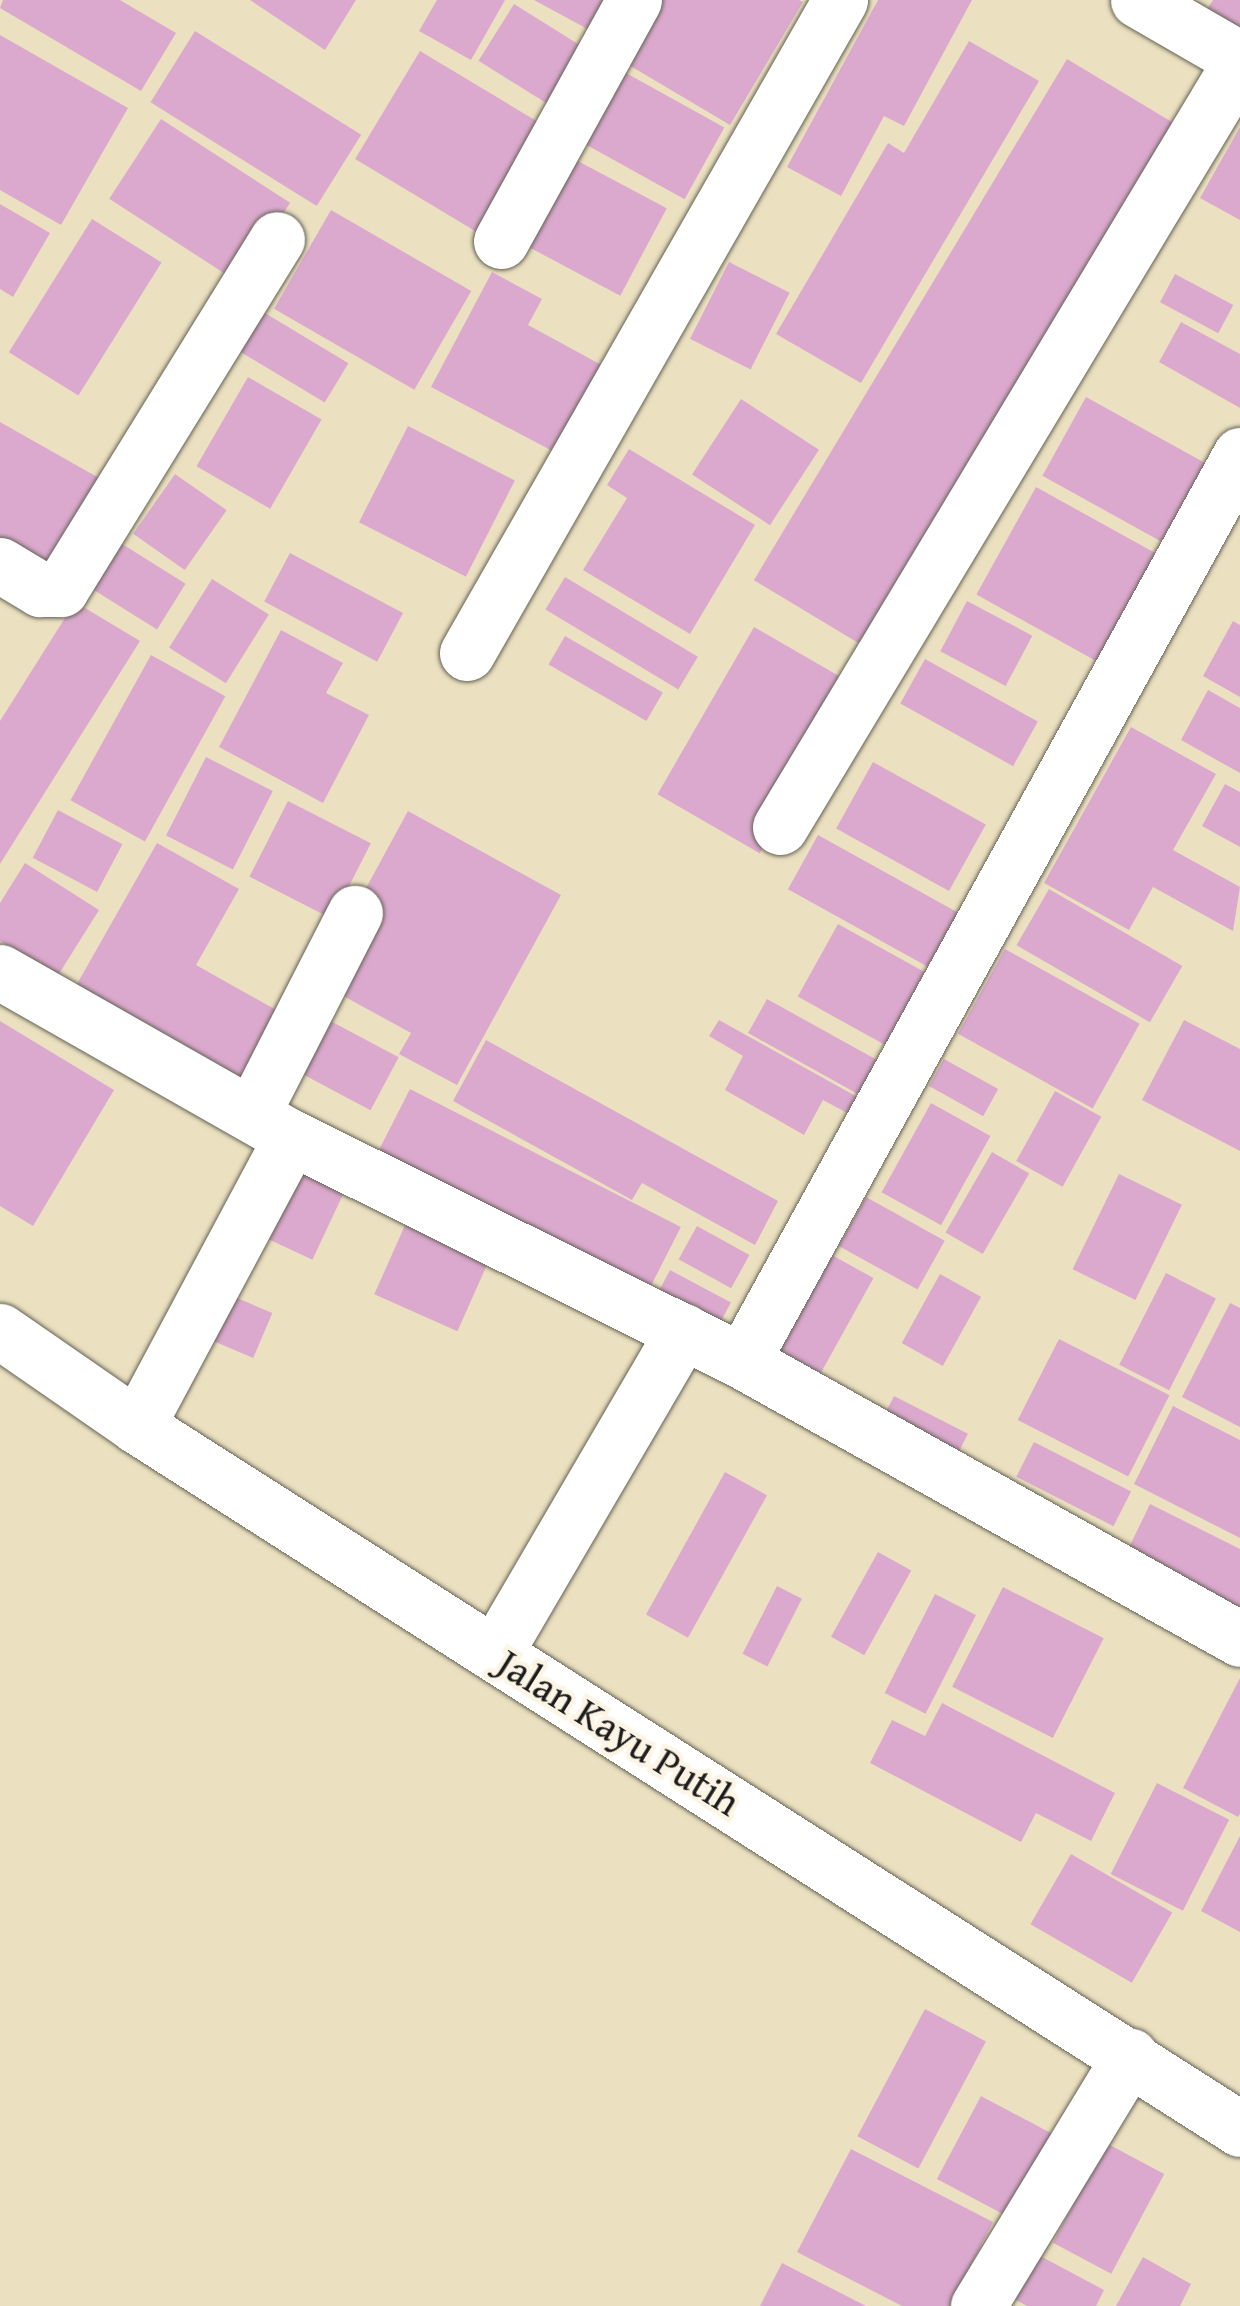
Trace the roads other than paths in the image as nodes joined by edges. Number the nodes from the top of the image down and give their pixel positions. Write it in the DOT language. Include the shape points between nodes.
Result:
graph roads {
  1 [pos="634,0"];
  2 [pos="840,0"];
  3 [pos="1138,0"];
  4 [pos="1240,60"];
  5 [pos="277,239"];
  6 [pos="501,241"];
  7 [pos="1240,456"];
  8 [pos="0,566"];
  9 [pos="467,654"];
  10 [pos="780,827"];
  11 [pos="355,914"];
  12 [pos="0,972"];
  13 [pos="271,1126"];
  14 [pos="683,1330"];
  15 [pos="0,1331"];
  16 [pos="742,1360"];
  17 [pos="137,1426"];
  18 [pos="1240,1639"];
  19 [pos="494,1653"];
  20 [pos="1130,2056"];
  21 [pos="1240,2129"];
  22 [pos="978,2306"];
  1 -- 6 [label="street"];
  2 -- 9 [label="street"];
  3 -- 4 [label="street"];
  4 -- 10 [label="street"];
  5 -- 8 [label="street" via="60,590 40,589"];
  7 -- 16 [label="street"];
  11 -- 13 [label="street"];
  12 -- 13 [label="street"];
  13 -- 14 [label="street"];
  13 -- 17 [label="street"];
  14 -- 16 [label="street"];
  14 -- 19 [label="street"];
  15 -- 17 [label="street, Jalan Kayu Putih"];
  16 -- 18 [label="street"];
  17 -- 19 [label="street, Jalan Kayu Putih"];
  19 -- 20 [label="street, Jalan Kayu Putih"];
  20 -- 21 [label="street, Jalan Kayu Putih"];
  20 -- 22 [label="street"];
}
